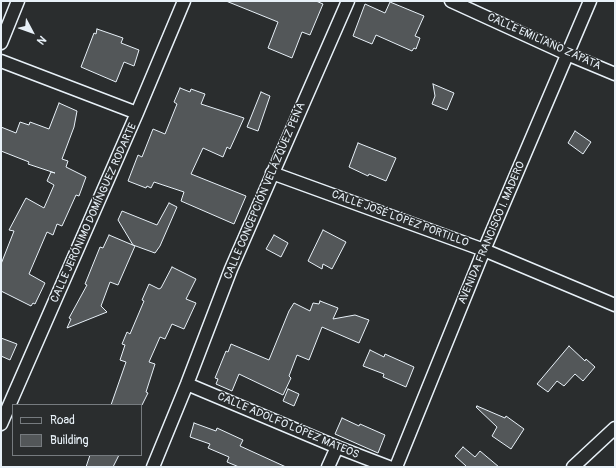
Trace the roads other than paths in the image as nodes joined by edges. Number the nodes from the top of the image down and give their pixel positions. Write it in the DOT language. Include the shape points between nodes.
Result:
graph roads {
  1 [pos="18,1"];
  2 [pos="184,1"];
  3 [pos="348,1"];
  4 [pos="451,1"];
  5 [pos="590,1"];
  6 [pos="1,43"];
  7 [pos="567,54"];
  8 [pos="1,61"];
  9 [pos="615,74"];
  10 [pos="137,113"];
  11 [pos="272,173"];
  12 [pos="484,250"];
  13 [pos="615,305"];
  14 [pos="187,384"];
  15 [pos="1,424"];
  16 [pos="615,428"];
  17 [pos="337,447"];
  18 [pos="154,467"];
  19 [pos="328,467"];
  20 [pos="389,467"];
  21 [pos="396,467"];
  22 [pos="573,467"];
  1 -- 6 [label="street"];
  2 -- 10 [label="street, CALLE JERÓNIMO DOMÍNGUEZ RODARTE"];
  3 -- 11 [label="street, CALLE CONCEPCIÓN VELÁZQUEZ PEÑA"];
  4 -- 7 [label="street, CALLE EMILIANO ZAPATA"];
  5 -- 7 [label="street, AVENIDA FRANCISCO I. MADERO"];
  7 -- 9 [label="street, CALLE EMILIANO ZAPATA"];
  7 -- 12 [label="street, AVENIDA FRANCISCO I. MADERO"];
  8 -- 10 [label="street"];
  10 -- 15 [label="street, CALLE JERÓNIMO DOMÍNGUEZ RODARTE"];
  11 -- 12 [label="street, CALLE JOSÉ LÓPEZ PORTILLO"];
  11 -- 14 [label="street, CALLE CONCEPCIÓN VELÁZQUEZ PEÑA" via="231,269"];
  12 -- 13 [label="street, CALLE JOSÉ LÓPEZ PORTILLO"];
  12 -- 21 [label="street, AVENIDA FRANCISCO I. MADERO"];
  14 -- 17 [label="street, CALLE ADOLFO LÓPEZ MATEOS"];
  14 -- 18 [label="street, CALLE CONCEPCIÓN VELÁZQUEZ PEÑA"];
  16 -- 22 [label="street"];
  17 -- 19 [label="street"];
  17 -- 20 [label="street, CALLE ADOLFO LÓPEZ MATEOS"];
}
